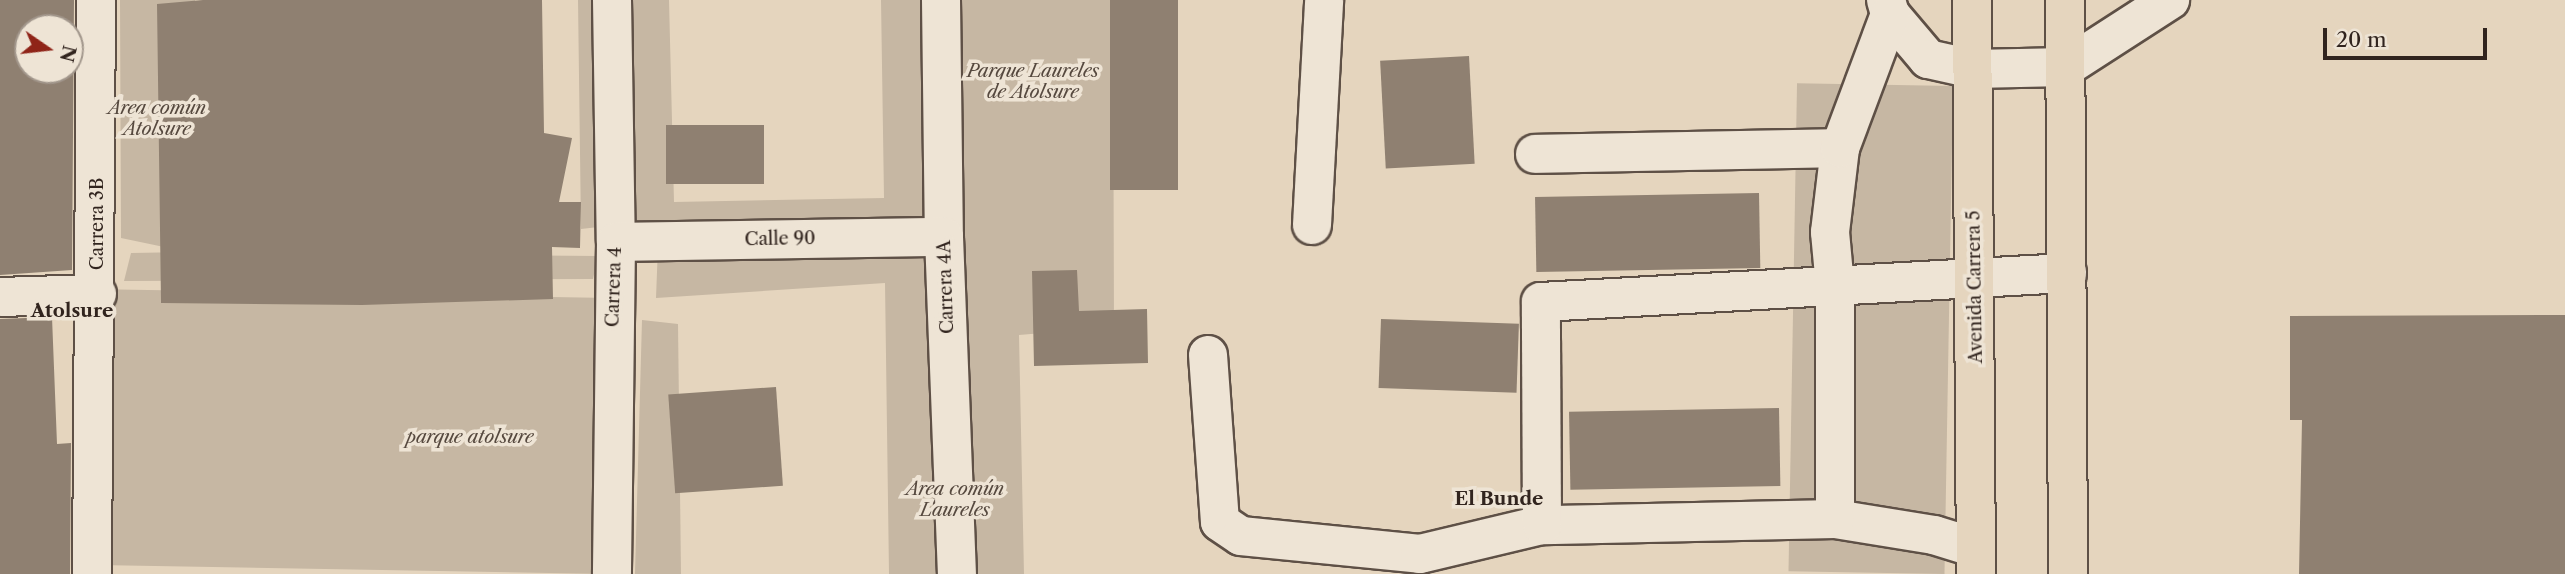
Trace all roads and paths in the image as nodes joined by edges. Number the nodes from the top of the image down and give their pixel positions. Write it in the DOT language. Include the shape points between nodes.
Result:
graph roads {
  1 [pos="96,0"];
  2 [pos="612,0"];
  3 [pos="942,0"];
  4 [pos="1324,0"];
  5 [pos="1972,0"];
  6 [pos="2065,0"];
  7 [pos="2169,0"];
  8 [pos="1888,7"];
  9 [pos="2066,67"];
  10 [pos="1973,69"];
  11 [pos="1840,148"];
  12 [pos="1535,154"];
  13 [pos="1312,225"];
  14 [pos="944,237"];
  15 [pos="616,242"];
  16 [pos="2067,273"];
  17 [pos="1975,277"];
  18 [pos="1835,286"];
  19 [pos="97,294"];
  20 [pos="0,297"];
  21 [pos="1208,355"];
  22 [pos="1835,519"];
  23 [pos="1542,526"];
  24 [pos="1976,561"];
  25 [pos="92,574"];
  26 [pos="612,574"];
  27 [pos="957,574"];
  28 [pos="2068,574"];
  1 -- 19 [label="street, Carrera 3B"];
  2 -- 15 [label="street, Carrera 4"];
  3 -- 14 [label="street, Carrera 4A"];
  4 -- 13 [label="street"];
  5 -- 10 [label="main road, Avenida Carrera 5"];
  6 -- 9 [label="main road"];
  7 -- 9 [label="street"];
  8 -- 10 [label="street" via="1928,59"];
  8 -- 11 [label="street"];
  9 -- 10 [label="street"];
  9 -- 16 [label="main road"];
  10 -- 17 [label="main road, Avenida Carrera 5"];
  11 -- 12 [label="street"];
  11 -- 18 [label="street" via="1830,232"];
  14 -- 15 [label="street, Calle 90"];
  14 -- 27 [label="street, Carrera 4A"];
  15 -- 26 [label="street, Carrera 4"];
  16 -- 17 [label="street"];
  16 -- 28 [label="main road"];
  17 -- 18 [label="street"];
  17 -- 24 [label="main road, Avenida Carrera 5"];
  18 -- 22 [label="street"];
  18 -- 23 [label="street" via="1541,302"];
  19 -- 20 [label="street"];
  19 -- 25 [label="street, Carrera 3B"];
  21 -- 23 [label="street" via="1220,522 1241,536 1420,554"];
  22 -- 23 [label="street"];
  22 -- 24 [label="street" via="1934,535"];
}
